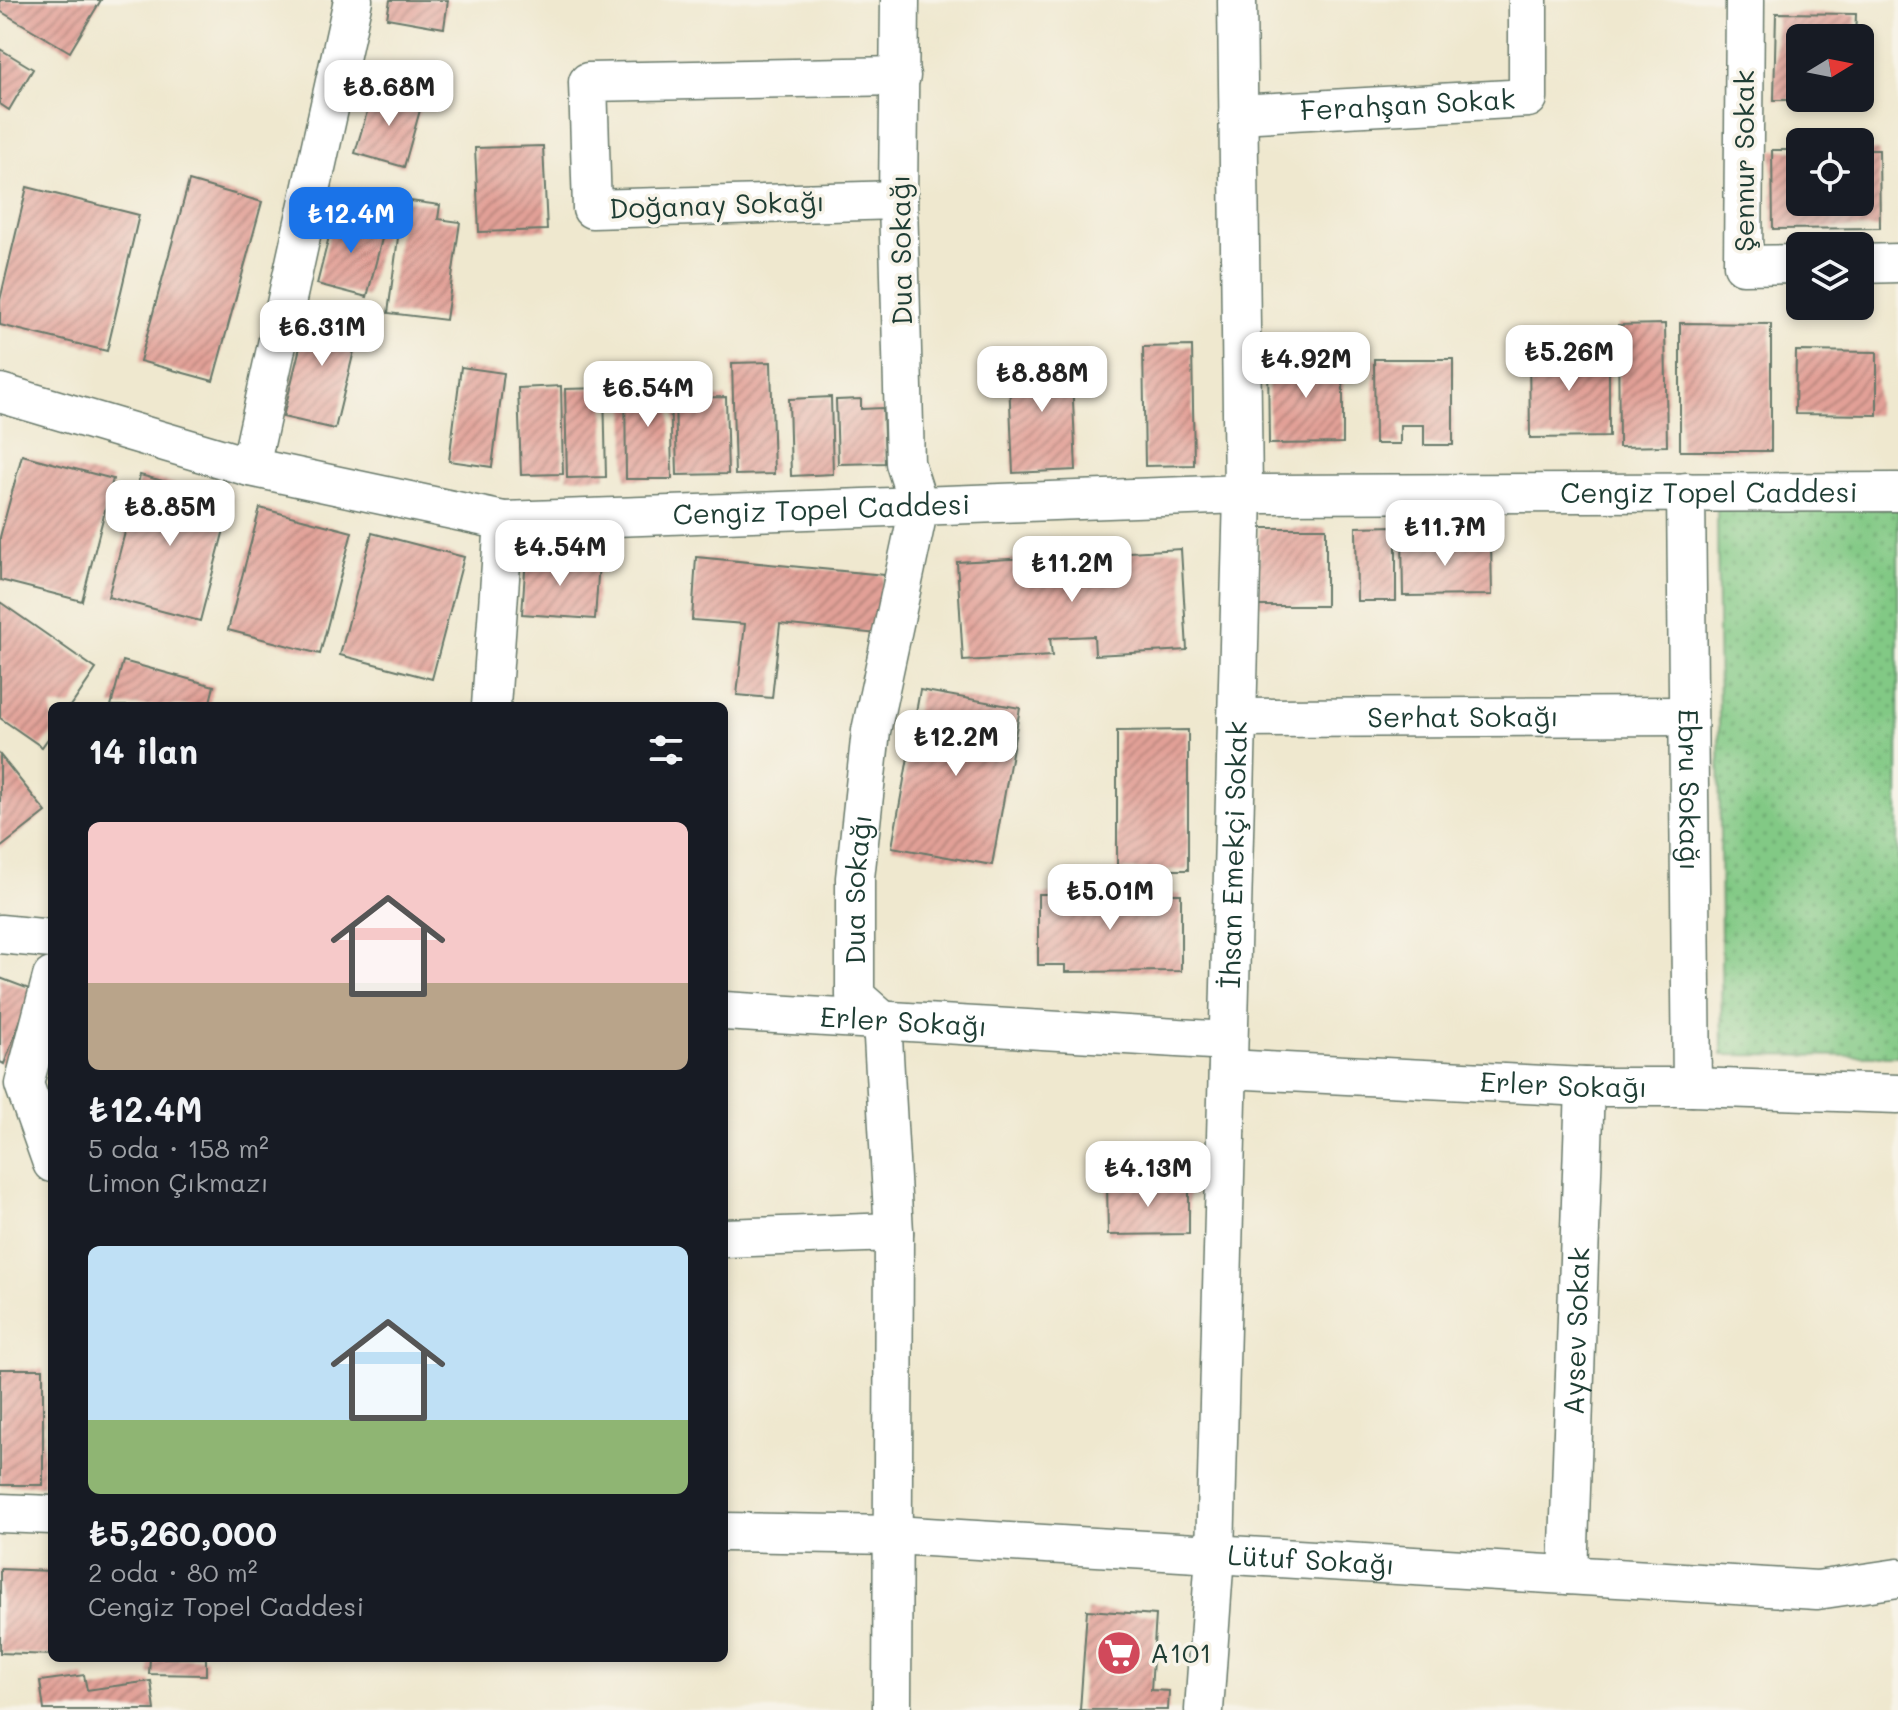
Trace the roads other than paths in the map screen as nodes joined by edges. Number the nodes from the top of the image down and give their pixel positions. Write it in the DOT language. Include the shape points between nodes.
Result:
graph roads {
  1 [pos="353,0"];
  2 [pos="900,0"];
  3 [pos="1237,0"];
  4 [pos="1528,0"];
  5 [pos="1745,0"];
  6 [pos="901,76"];
  7 [pos="1238,114"];
  8 [pos="898,200"];
  9 [pos="1898,263"];
  10 [pos="1786,264"];
  11 [pos="1874,264"];
  12 [pos="0,393"];
  13 [pos="250,467"];
  14 [pos="1686,492"];
  15 [pos="1898,492"];
  16 [pos="1243,494"];
  17 [pos="919,507"];
  18 [pos="504,521"];
  19 [pos="491,702"];
  20 [pos="1687,716"];
  21 [pos="1237,718"];
  22 [pos="0,934"];
  23 [pos="48,939"];
  24 [pos="48,992"];
  25 [pos="728,1011"];
  26 [pos="882,1020"];
  27 [pos="1228,1055"];
  28 [pos="1585,1087"];
  29 [pos="1692,1087"];
  30 [pos="1898,1094"];
  31 [pos="48,1152"];
  32 [pos="894,1232"];
  33 [pos="728,1238"];
  34 [pos="0,1513"];
  35 [pos="48,1515"];
  36 [pos="728,1532"];
  37 [pos="894,1535"];
  38 [pos="1215,1554"];
  39 [pos="1568,1575"];
  40 [pos="1898,1578"];
  41 [pos="892,1707"];
  42 [pos="1204,1710"];
  1 -- 13 [label="street"];
  2 -- 6 [label="street, Dua Sokağı"];
  3 -- 7 [label="street, İhsan Emekçi Sokak"];
  4 -- 7 [label="street, Ferahşan Sokak" via="1528,98"];
  5 -- 10 [label="street, Şennur Sokak" via="1743,265"];
  6 -- 8 [label="street, Dua Sokağı"];
  6 -- 8 [label="street, Doğanay Sokağı" via="588,82 592,209"];
  7 -- 16 [label="street, İhsan Emekçi Sokak"];
  8 -- 17 [label="street, Dua Sokağı" via="905,463"];
  9 -- 11 [label="street"];
  12 -- 13 [label="street, Cengiz Topel Caddesi"];
  13 -- 18 [label="street, Cengiz Topel Caddesi"];
  14 -- 15 [label="street, Cengiz Topel Caddesi"];
  14 -- 16 [label="street, Cengiz Topel Caddesi"];
  14 -- 20 [label="street, Ebru Sokağı"];
  16 -- 17 [label="street, Cengiz Topel Caddesi"];
  16 -- 21 [label="street, İhsan Emekçi Sokak"];
  17 -- 18 [label="street, Cengiz Topel Caddesi"];
  17 -- 26 [label="street, Dua Sokağı" via="871,731 855,878 855,996"];
  18 -- 19 [label="street"];
  20 -- 21 [label="street, Serhat Sokağı"];
  20 -- 29 [label="street, Ebru Sokağı"];
  21 -- 27 [label="street, İhsan Emekçi Sokak"];
  22 -- 23 [label="street"];
  24 -- 31 [label="street" via="24,1084"];
  25 -- 26 [label="street, Erler Sokağı"];
  26 -- 27 [label="street, Erler Sokağı"];
  26 -- 32 [label="street"];
  27 -- 28 [label="street, Erler Sokağı"];
  27 -- 38 [label="street, İhsan Emekçi Sokak"];
  28 -- 29 [label="street, Erler Sokağı"];
  28 -- 39 [label="street, Aysev Sokak"];
  29 -- 30 [label="street, Erler Sokağı"];
  32 -- 33 [label="street"];
  32 -- 37 [label="street"];
  34 -- 35 [label="street"];
  36 -- 37 [label="street, Lütuf Sokağı"];
  37 -- 38 [label="street, Lütuf Sokağı"];
  37 -- 41 [label="street"];
  38 -- 39 [label="street, Lütuf Sokağı"];
  38 -- 42 [label="street, İhsan Emekçi Sokak"];
  39 -- 40 [label="street, Lütuf Sokağı" via="1817,1590"];
}
